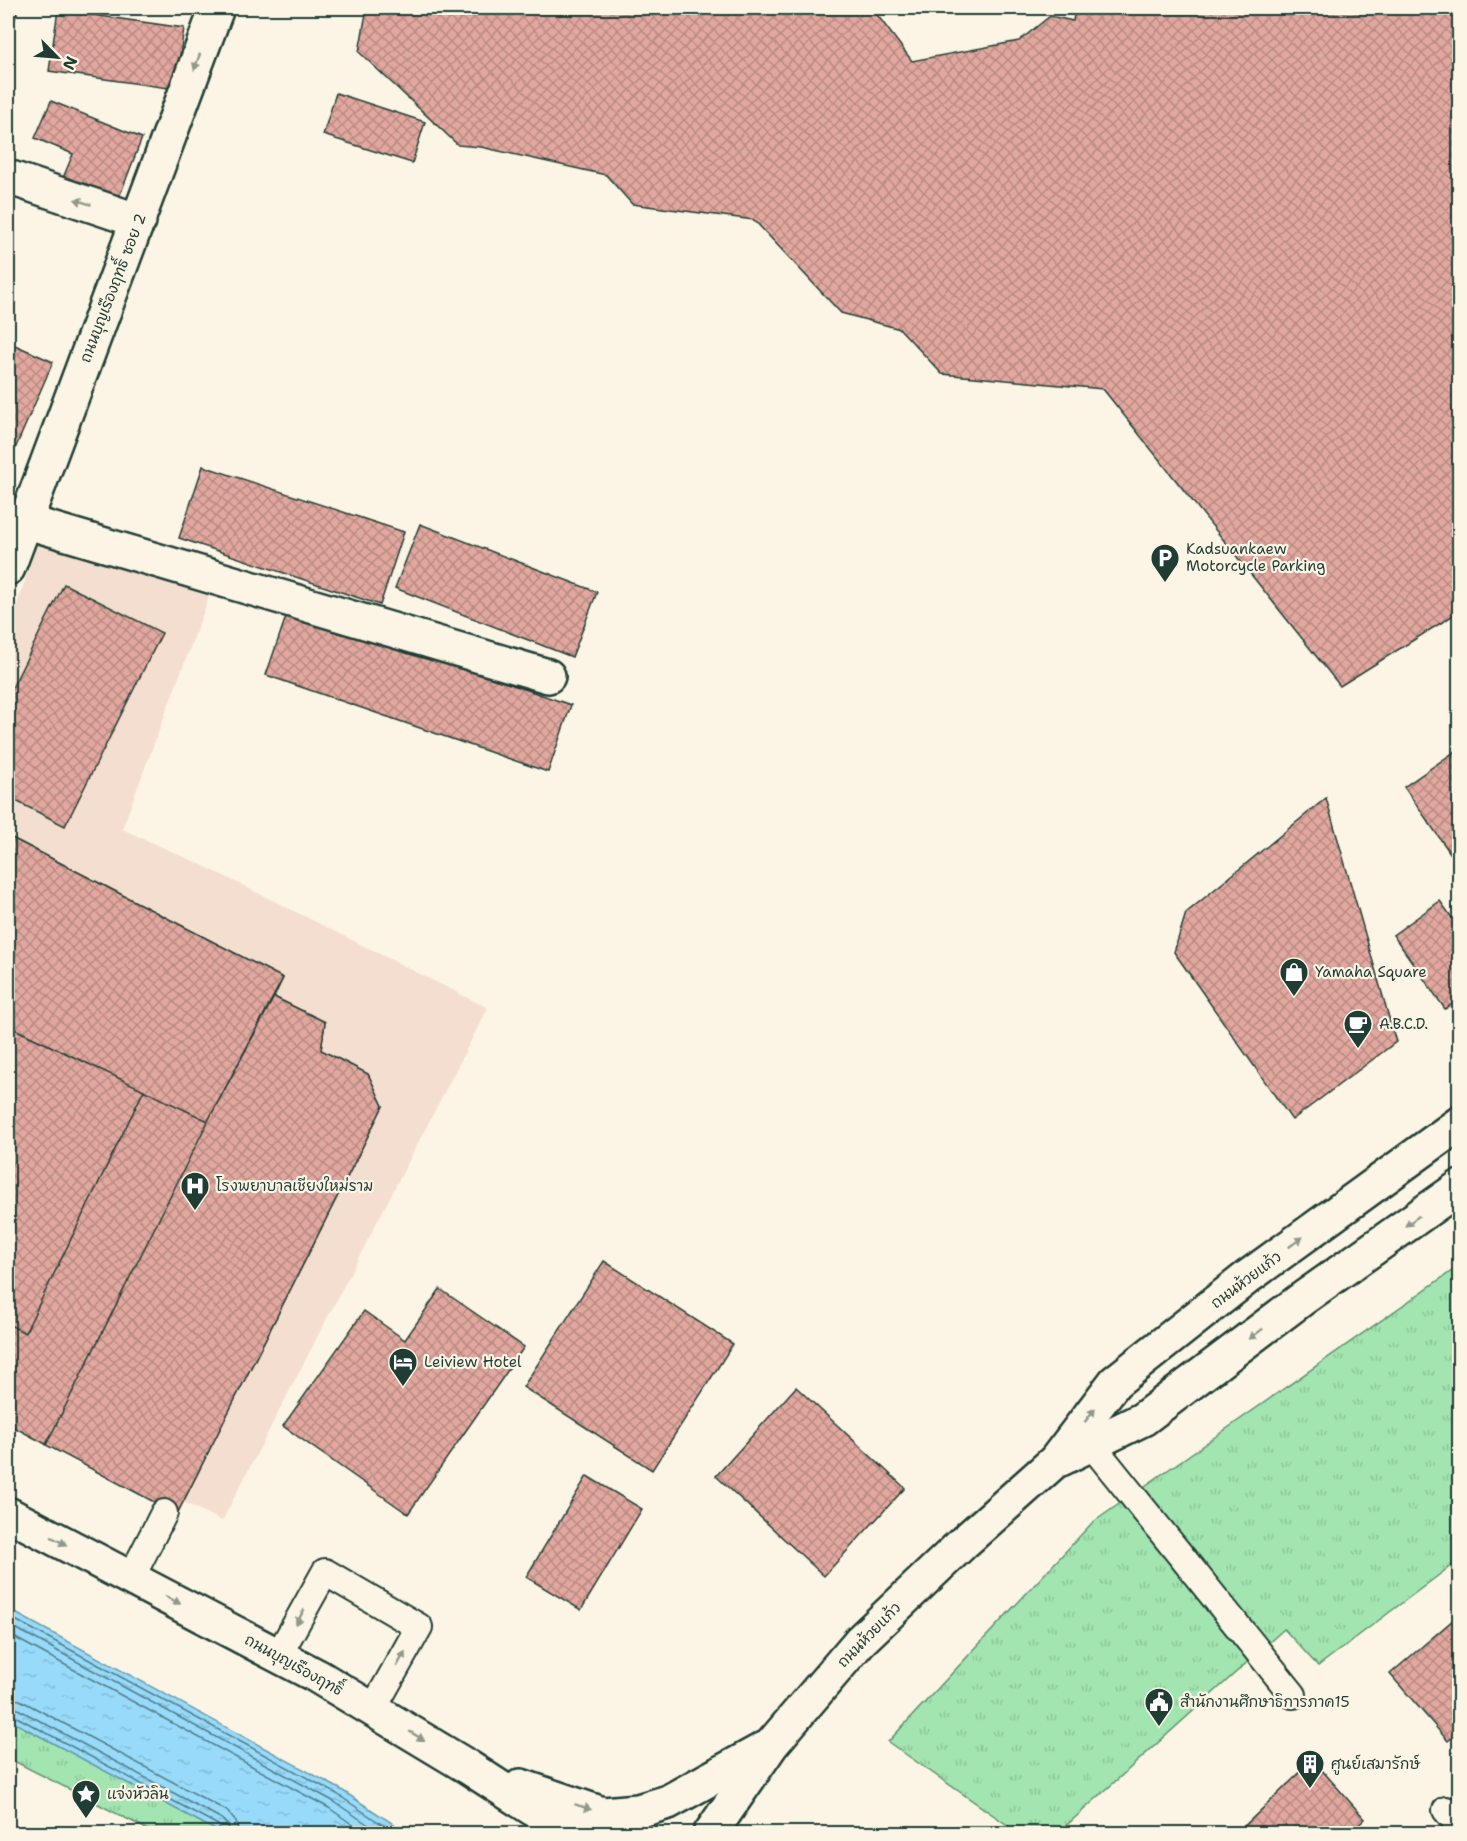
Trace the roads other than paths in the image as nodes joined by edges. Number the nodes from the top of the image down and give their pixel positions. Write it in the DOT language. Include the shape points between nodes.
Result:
graph roads {
  1 [pos="217,8"];
  2 [pos="8,177"];
  3 [pos="139,221"];
  4 [pos="24,521"];
  5 [pos="8,568"];
  6 [pos="548,676"];
  7 [pos="1460,1123"];
  8 [pos="1460,1187"];
  9 [pos="1091,1444"];
  10 [pos="1055,1461"];
  11 [pos="164,1513"];
  12 [pos="8,1514"];
  13 [pos="131,1578"];
  14 [pos="279,1656"];
  15 [pos="1293,1695"];
  16 [pos="373,1709"];
  17 [pos="772,1744"];
  18 [pos="468,1767"];
  19 [pos="528,1833"];
  20 [pos="572,1833"];
  21 [pos="710,1833"];
  1 -- 3 [label="main road, ถนนบุญเรืองฤทธิ์ ซอย 2, one-way"];
  3 -- 2 [label="main road, one-way"];
  3 -- 4 [label="main road, ถนนบุญเรืองฤทธิ์ ซอย 2"];
  4 -- 5 [label="main road, ถนนบุญเรืองฤทธิ์ ซอย 2"];
  4 -- 6 [label="main road"];
  10 -- 7 [label="main road, ถนนห้วยแก้ว, one-way" via="1115,1382 1249,1276"];
  8 -- 9 [label="main road, ถนนห้วยแก้ว, one-way" via="1143,1419"];
  9 -- 10 [label="main road, ถนนห้วยแก้ว"];
  9 -- 15 [label="lane"];
  10 -- 17 [label="main road, ถนนห้วยแก้ว" via="860,1641"];
  11 -- 13 [label="lane"];
  12 -- 13 [label="main road, ถนนบุญเรืองฤทธิ์, one-way"];
  13 -- 14 [label="main road, ถนนบุญเรืองฤทธิ์, one-way"];
  14 -- 16 [label="main road, ถนนบุญเรืองฤทธิ์"];
  16 -- 14 [label="lane, one-way" via="419,1627 325,1572"];
  16 -- 18 [label="main road, ถนนบุญเรืองฤทธิ์, one-way"];
  18 -- 17 [label="main road, one-way" via="603,1814 638,1811 668,1802"];
  17 -- 21 [label="main road, ถนนห้วยแก้ว"];
  18 -- 19 [label="main road"];
  18 -- 20 [label="main road, ถนนบุญเรืองฤทธิ์"];
}
